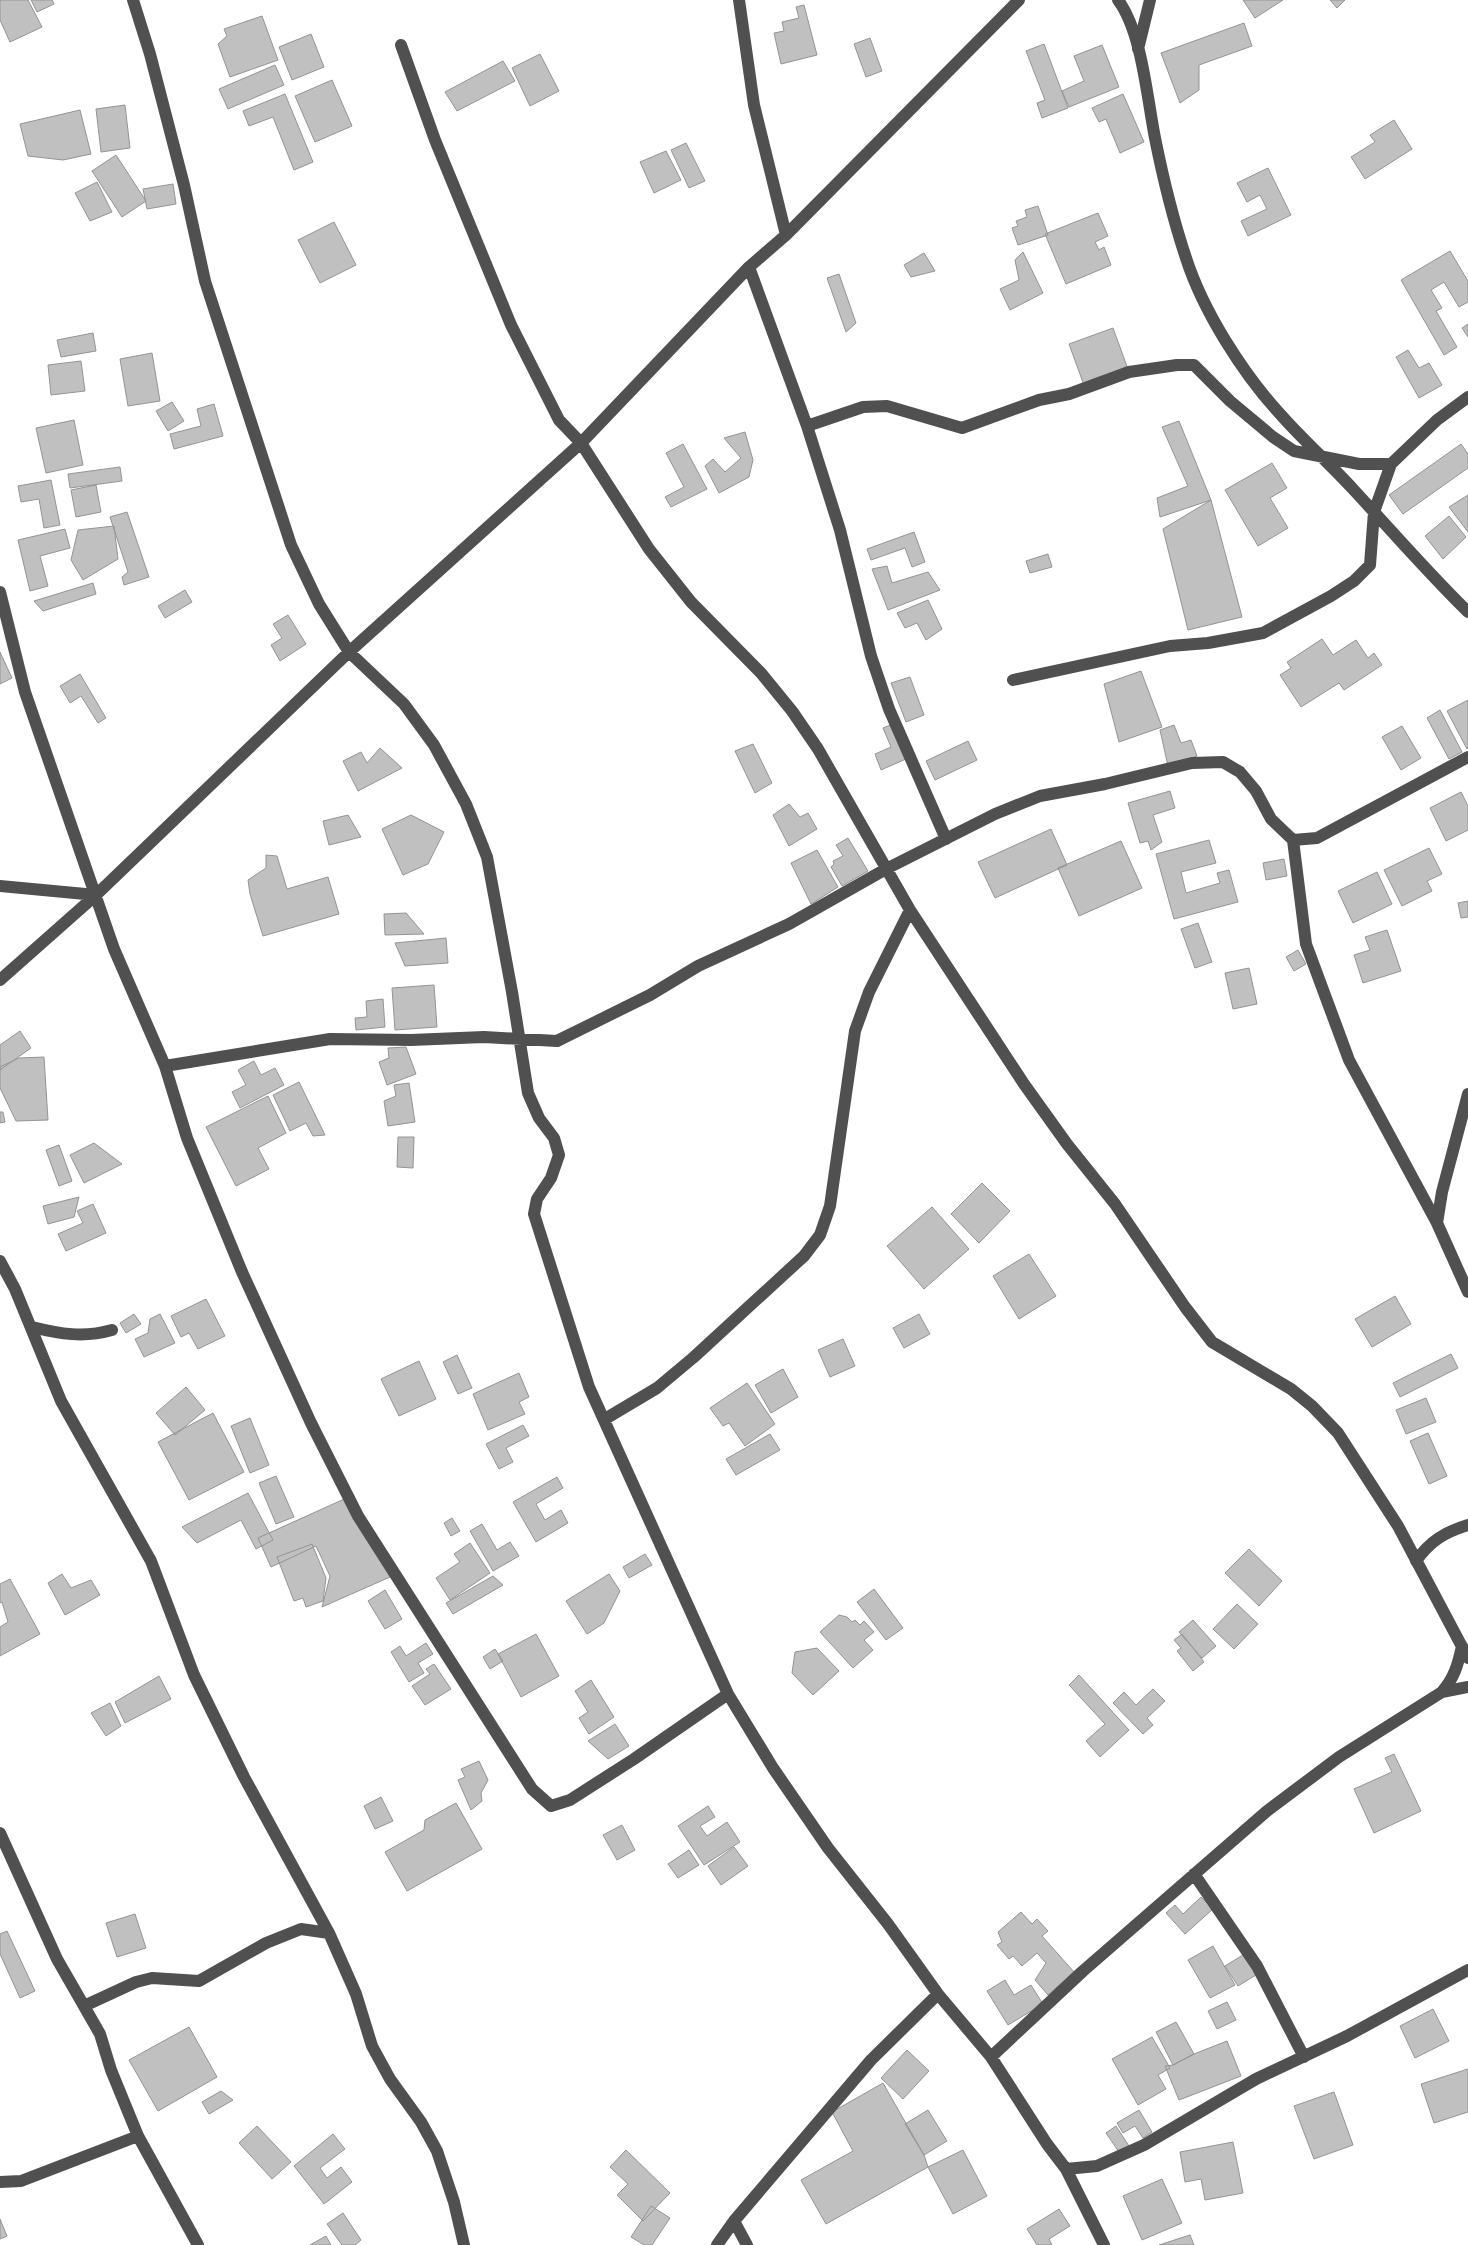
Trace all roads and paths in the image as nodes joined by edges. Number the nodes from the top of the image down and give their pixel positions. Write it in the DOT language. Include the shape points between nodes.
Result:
graph roads {
  1 [pos="133,0"];
  2 [pos="739,0"];
  3 [pos="1019,0"];
  4 [pos="1118,0"];
  5 [pos="1150,0"];
  6 [pos="401,45"];
  7 [pos="1138,49"];
  8 [pos="786,235"];
  9 [pos="749,267"];
  10 [pos="1468,397"];
  11 [pos="807,426"];
  12 [pos="581,443"];
  13 [pos="1322,456"];
  14 [pos="1391,464"];
  15 [pos="1374,512"];
  16 [pos="0,592"];
  17 [pos="1468,612"];
  18 [pos="349,652"];
  19 [pos="1013,680"];
  20 [pos="1468,756"];
  21 [pos="946,839"];
  22 [pos="1293,840"];
  23 [pos="886,869"];
  24 [pos="0,886"];
  25 [pos="96,895"];
  26 [pos="910,910"];
  27 [pos="0,980"];
  28 [pos="520,1040"];
  29 [pos="165,1066"];
  30 [pos="1468,1094"];
  31 [pos="1437,1223"];
  32 [pos="0,1261"];
  33 [pos="1468,1292"];
  34 [pos="32,1326"];
  35 [pos="112,1330"];
  36 [pos="605,1419"];
  37 [pos="1468,1525"];
  38 [pos="1416,1561"];
  39 [pos="1462,1646"];
  40 [pos="1468,1658"];
  41 [pos="1468,1687"];
  42 [pos="1442,1692"];
  43 [pos="728,1694"];
  44 [pos="0,1832"];
  45 [pos="1194,1874"];
  46 [pos="329,1933"];
  47 [pos="1468,1970"];
  48 [pos="938,1994"];
  49 [pos="84,2006"];
  50 [pos="991,2057"];
  51 [pos="1304,2057"];
  52 [pos="138,2136"];
  53 [pos="1066,2169"];
  54 [pos="0,2182"];
  55 [pos="734,2221"];
  56 [pos="198,2245"];
  57 [pos="464,2245"];
  58 [pos="717,2245"];
  59 [pos="747,2245"];
  60 [pos="1104,2245"];
  1 -- 18 [label="street" via="179,166 205,281 265,470 291,545 320,604"];
  2 -- 8 [label="street" via="754,105"];
  3 -- 8 [label="street"];
  4 -- 7 [label="street" via="1129,20"];
  5 -- 7 [label="street"];
  6 -- 12 [label="street" via="435,140 511,326 559,420"];
  7 -- 13 [label="street" via="1173,213 1203,301 1241,363 1280,415"];
  8 -- 9 [label="street"];
  9 -- 11 [label="street"];
  9 -- 12 [label="street"];
  10 -- 14 [label="street" via="1437,420"];
  11 -- 13 [label="street" via="863,407 887,406 962,428 1129,372 1177,364 1194,366 1272,437 1294,451"];
  11 -- 21 [label="street" via="840,530 874,665 889,709"];
  12 -- 18 [label="street"];
  12 -- 23 [label="street" via="649,549 691,602 792,710 818,748"];
  13 -- 14 [label="street" via="1359,464"];
  13 -- 15 [label="street"];
  14 -- 15 [label="street"];
  15 -- 17 [label="street"];
  15 -- 19 [label="street" via="1370,565 1354,581 1331,596 1263,633 1170,646"];
  16 -- 25 [label="street" via="25,692"];
  18 -- 25 [label="street"];
  18 -- 28 [label="street" via="404,704 434,745 466,804 487,857"];
  20 -- 22 [label="street" via="1317,838"];
  21 -- 22 [label="street" via="1040,796 1192,763 1223,762 1240,772 1256,791 1271,819"];
  21 -- 23 [label="street"];
  22 -- 31 [label="street" via="1306,944 1349,1060"];
  23 -- 26 [label="street"];
  23 -- 28 [label="street" via="790,924 698,966 592,1026 557,1041"];
  24 -- 25 [label="street"];
  25 -- 27 [label="street"];
  25 -- 29 [label="street" via="114,949"];
  26 -- 36 [label="street" via="869,992 855,1031 830,1206 820,1235 804,1256 694,1357 657,1388"];
  26 -- 38 [label="street" via="1024,1084 1115,1204 1212,1342 1291,1388 1332,1426 1398,1526"];
  28 -- 29 [label="street" via="484,1037 330,1039"];
  28 -- 36 [label="street" via="528,1093 539,1118 554,1138 559,1155 551,1178 537,1199 534,1214 589,1387"];
  29 -- 43 [label="street" via="187,1138 238,1263 320,1442 358,1516 532,1789 551,1806 570,1800"];
  30 -- 31 [label="street"];
  31 -- 33 [label="street"];
  32 -- 34 [label="street"];
  34 -- 35 [label="street" via="72,1335"];
  34 -- 46 [label="street" via="62,1401 151,1561 194,1676 244,1777"];
  36 -- 43 [label="street"];
  37 -- 38 [label="street" via="1433,1541"];
  38 -- 39 [label="street"];
  39 -- 40 [label="street"];
  39 -- 42 [label="street" via="1458,1668"];
  41 -- 42 [label="street"];
  42 -- 45 [label="street" via="1339,1758 1266,1811"];
  43 -- 48 [label="street" via="773,1768 828,1848"];
  44 -- 49 [label="street" via="57,1959"];
  45 -- 50 [label="street"];
  45 -- 51 [label="street" via="1257,1966"];
  46 -- 49 [label="street" via="301,1929 266,1943 199,1981 152,1978"];
  46 -- 57 [label="street" via="356,1994 372,2046 437,2151"];
  47 -- 51 [label="street"];
  48 -- 50 [label="street"];
  48 -- 55 [label="street" via="871,2060"];
  49 -- 52 [label="street" via="100,2034"];
  50 -- 53 [label="street"];
  51 -- 53 [label="street" via="1256,2079 1144,2145 1096,2166"];
  52 -- 54 [label="street" via="21,2181"];
  52 -- 56 [label="street"];
  53 -- 60 [label="street"];
  55 -- 58 [label="street"];
  55 -- 59 [label="street"];
}
